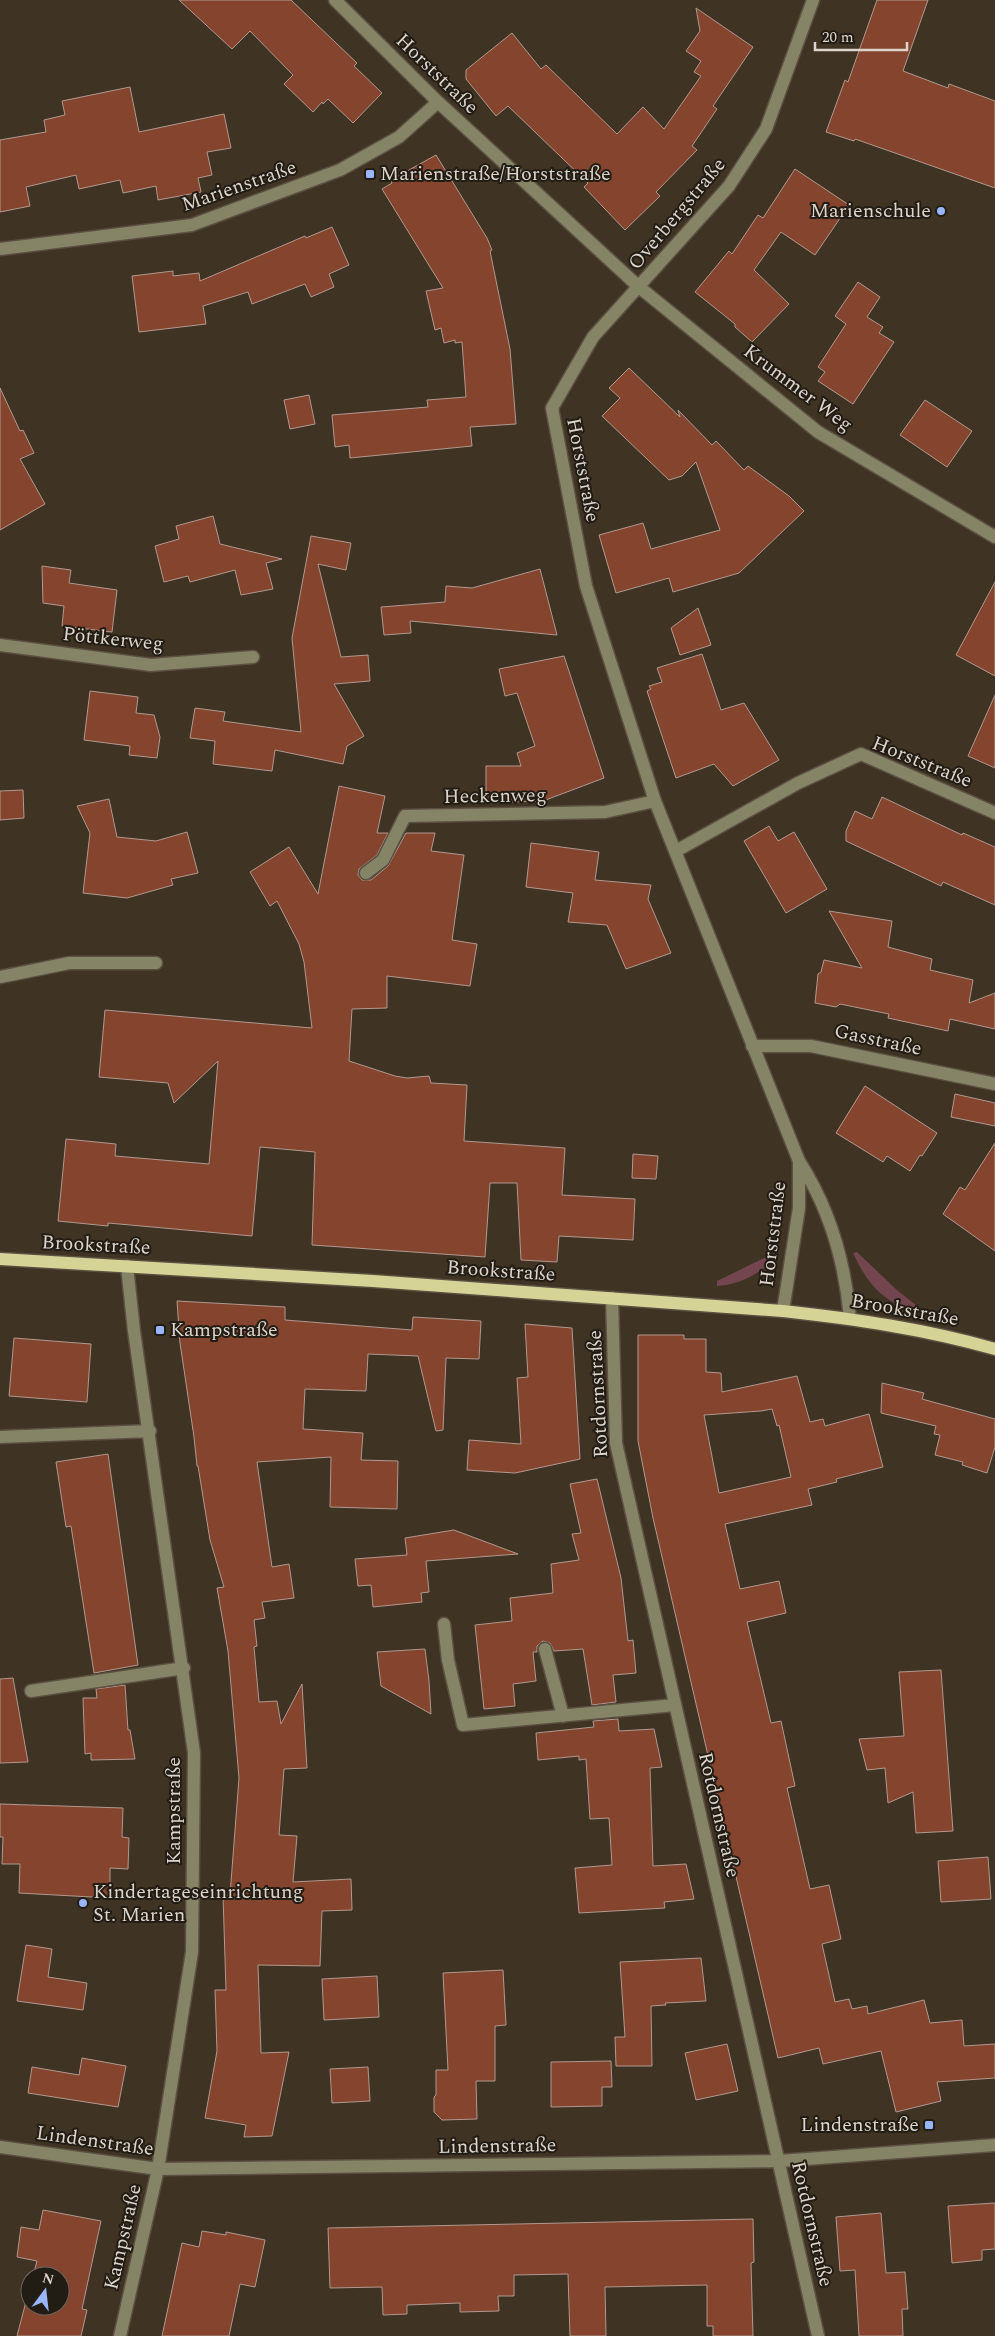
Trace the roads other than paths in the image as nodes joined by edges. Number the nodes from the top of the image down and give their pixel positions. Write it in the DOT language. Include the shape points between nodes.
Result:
graph roads {
  1 [pos="335,0"];
  2 [pos="813,0"];
  3 [pos="438,102"];
  4 [pos="0,249"];
  5 [pos="639,287"];
  6 [pos="995,538"];
  7 [pos="0,645"];
  8 [pos="253,657"];
  9 [pos="655,801"];
  10 [pos="995,813"];
  11 [pos="676,851"];
  12 [pos="366,873"];
  13 [pos="156,963"];
  14 [pos="0,977"];
  15 [pos="752,1046"];
  16 [pos="995,1084"];
  17 [pos="798,1161"];
  18 [pos="0,1259"];
  19 [pos="128,1266"];
  20 [pos="612,1298"];
  21 [pos="783,1311"];
  22 [pos="850,1318"];
  23 [pos="995,1349"];
  24 [pos="150,1431"];
  25 [pos="0,1437"];
  26 [pos="444,1624"];
  27 [pos="545,1649"];
  28 [pos="184,1668"];
  29 [pos="31,1692"];
  30 [pos="675,1705"];
  31 [pos="563,1716"];
  32 [pos="995,2145"];
  33 [pos="0,2147"];
  34 [pos="779,2161"];
  35 [pos="158,2169"];
  36 [pos="120,2336"];
  37 [pos="818,2336"];
  1 -- 3 [label="street, Horststraße"];
  2 -- 5 [label="street, Overbergstraße" via="766,129 730,186"];
  3 -- 4 [label="street, Marienstraße" via="399,137 340,170 192,225"];
  3 -- 5 [label="street, Horststraße"];
  5 -- 6 [label="street, Krummer Weg" via="818,432"];
  5 -- 9 [label="street, Horststraße" via="593,337 552,408 586,586"];
  7 -- 8 [label="street, Pöttkerweg" via="151,665"];
  9 -- 11 [label="street, Horststraße"];
  9 -- 12 [label="street, Heckenweg" via="605,812 405,816 383,860"];
  10 -- 11 [label="street, Horststraße" via="861,754 798,783"];
  11 -- 15 [label="street, Horststraße"];
  13 -- 14 [label="street" via="69,963"];
  15 -- 16 [label="street, Gasstraße" via="811,1046"];
  15 -- 17 [label="street, Horststraße"];
  17 -- 21 [label="street, Horststraße" via="799,1208"];
  17 -- 22 [label="street, Horststraße" via="829,1219 843,1264"];
  18 -- 19 [label="main road, Brookstraße"];
  19 -- 20 [label="main road, Brookstraße"];
  19 -- 24 [label="street, Kampstraße" via="134,1331"];
  20 -- 21 [label="main road, Brookstraße"];
  20 -- 30 [label="street, Rotdornstraße" via="616,1443"];
  21 -- 22 [label="main road, Brookstraße"];
  22 -- 23 [label="main road, Brookstraße" via="954,1337"];
  24 -- 25 [label="street"];
  24 -- 28 [label="street, Kampstraße"];
  26 -- 31 [label="street" via="448,1660 463,1725"];
  27 -- 31 [label="street"];
  28 -- 29 [label="street"];
  28 -- 35 [label="street, Kampstraße" via="194,1753 192,1952"];
  30 -- 31 [label="street"];
  30 -- 34 [label="street, Rotdornstraße"];
  32 -- 34 [label="street, Lindenstraße"];
  33 -- 35 [label="street, Lindenstraße"];
  34 -- 35 [label="street, Lindenstraße"];
  34 -- 37 [label="street, Rotdornstraße"];
  35 -- 36 [label="street, Kampstraße"];
}
